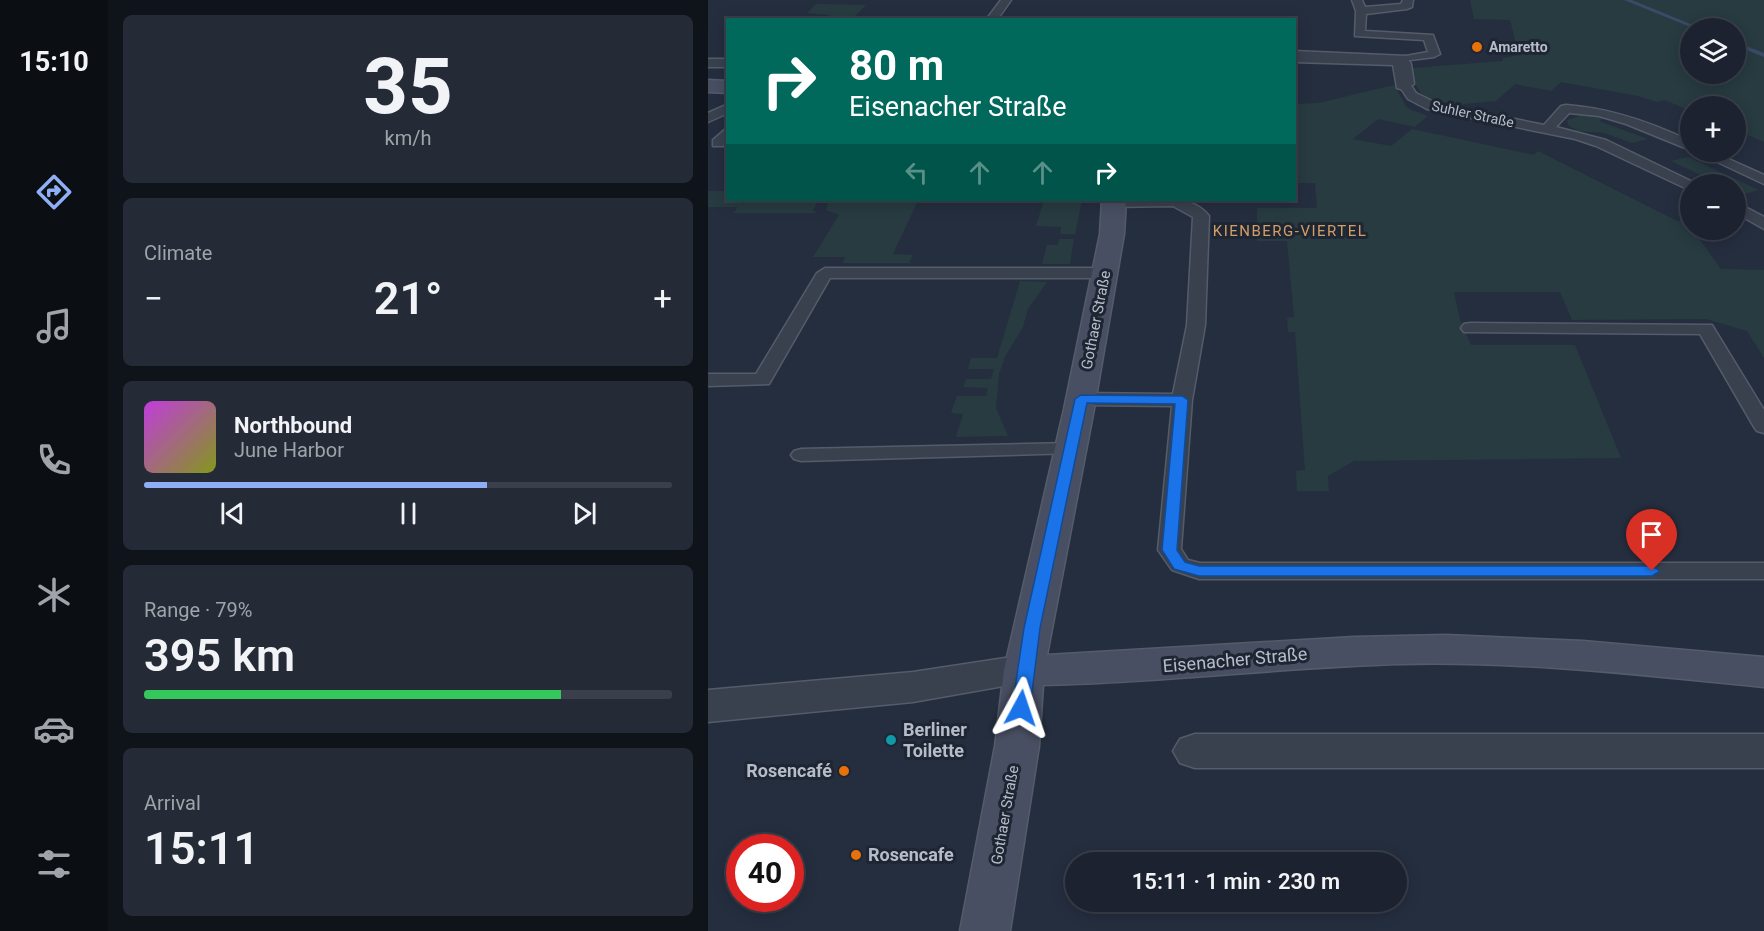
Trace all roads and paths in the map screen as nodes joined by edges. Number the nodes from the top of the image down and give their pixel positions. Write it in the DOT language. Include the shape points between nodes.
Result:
graph roads {
  1 [pos="1006,0"];
  2 [pos="1408,0"];
  3 [pos="1359,5"];
  4 [pos="992,18"];
  5 [pos="1359,34"];
  6 [pos="1296,56"];
  7 [pos="1356,57"];
  8 [pos="1399,60"];
  9 [pos="708,63"];
  10 [pos="726,63"];
  11 [pos="1404,84"];
  12 [pos="708,86"];
  13 [pos="726,87"];
  14 [pos="726,109"];
  15 [pos="708,118"];
  16 [pos="1547,129"];
  17 [pos="726,133"];
  18 [pos="1680,142"];
  19 [pos="718,143"];
  20 [pos="1725,162"];
  21 [pos="1680,180"];
  22 [pos="1764,180"];
  23 [pos="1114,202"];
  24 [pos="1746,213"];
  25 [pos="1764,224"];
  26 [pos="1104,273"];
  27 [pos="1470,328"];
  28 [pos="708,380"];
  29 [pos="1081,399"];
  30 [pos="1182,400"];
  31 [pos="1764,427"];
  32 [pos="1070,449"];
  33 [pos="801,455"];
  34 [pos="1764,571"];
  35 [pos="1024,670"];
  36 [pos="1764,672"];
  37 [pos="708,706"];
  38 [pos="1195,751"];
  39 [pos="1764,751"];
  40 [pos="986,931"];
  1 -- 4 [label="lane"];
  2 -- 3 [label="lane" via="1403,7"];
  3 -- 5 [label="lane"];
  5 -- 7 [label="street"];
  5 -- 8 [label="lane" via="1429,37 1434,54"];
  6 -- 7 [label="street"];
  7 -- 8 [label="street"];
  8 -- 11 [label="street, Suhler Straße"];
  9 -- 10 [label="lane"];
  11 -- 16 [label="lane, Suhler Straße" via="1412,96 1432,106"];
  12 -- 13 [label="street"];
  14 -- 15 [label="lane"];
  16 -- 18 [label="lane" via="1566,109 1583,110 1625,118"];
  16 -- 21 [label="lane, Suhler Straße" via="1601,143"];
  17 -- 19 [label="lane"];
  20 -- 22 [label="lane"];
  23 -- 26 [label="street, Gothaer Straße"];
  23 -- 30 [label="lane, Gothaer Straße" via="1178,203 1190,205 1201,216 1196,325"];
  24 -- 25 [label="lane"];
  26 -- 28 [label="lane" via="825,273 762,381"];
  26 -- 29 [label="street, Gothaer Straße"];
  27 -- 31 [label="lane" via="1706,328"];
  29 -- 30 [label="lane"];
  29 -- 32 [label="street, Gothaer Straße"];
  30 -- 34 [label="lane, Gothaer Straße" via="1169,550 1180,566 1199,571"];
  32 -- 33 [label="lane"];
  32 -- 35 [label="street, Gothaer Straße"];
  35 -- 36 [label="street, Eisenacher Straße" via="1122,669 1404,650 1589,656"];
  35 -- 37 [label="street, Eisenacher Straße" via="913,687"];
  35 -- 40 [label="street, Gothaer Straße" via="1017,746"];
  38 -- 39 [label="street"];
}
